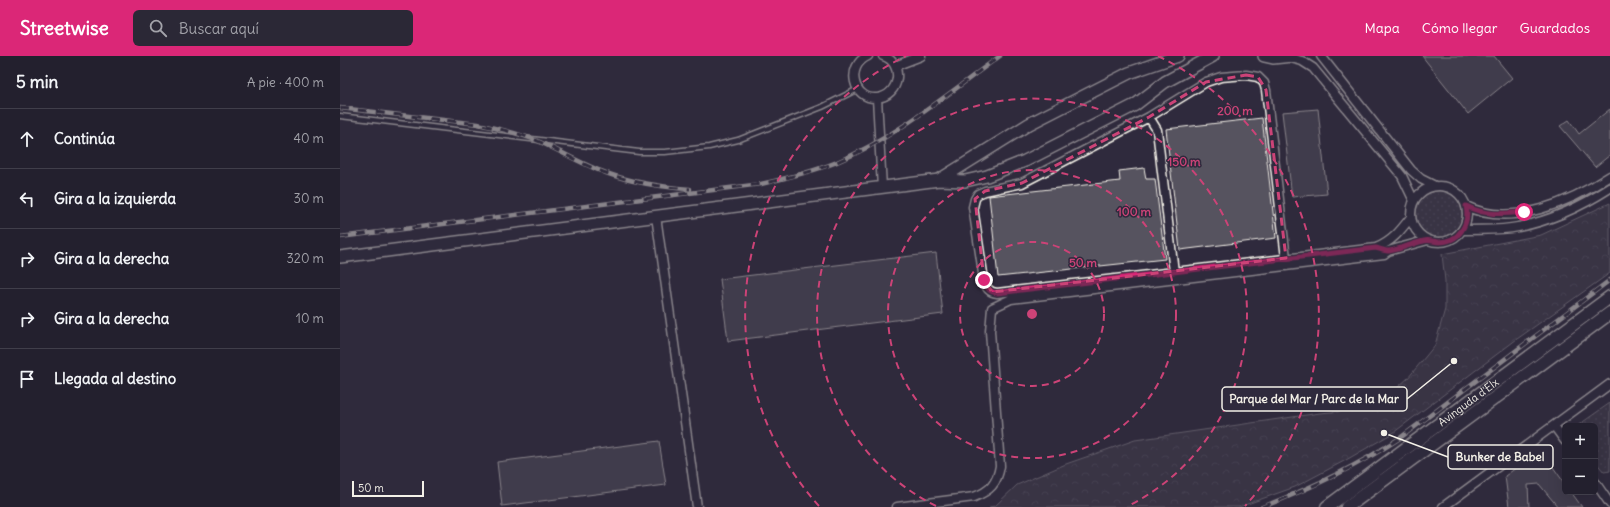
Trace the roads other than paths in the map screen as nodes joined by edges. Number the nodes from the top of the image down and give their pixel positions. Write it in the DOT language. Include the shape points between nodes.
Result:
graph roads {
  1 [pos="883,56"];
  2 [pos="921,56"];
  3 [pos="1178,56"];
  4 [pos="1213,56"];
  5 [pos="1264,56"];
  6 [pos="1321,56"];
  7 [pos="862,57"];
  8 [pos="1290,57"];
  9 [pos="895,66"];
  10 [pos="858,89"];
  11 [pos="877,98"];
  12 [pos="340,116"];
  13 [pos="1150,117"];
  14 [pos="1610,176"];
  15 [pos="939,180"];
  16 [pos="1435,186"];
  17 [pos="882,188"];
  18 [pos="1610,188"];
  19 [pos="1414,200"];
  20 [pos="1466,206"];
  21 [pos="656,216"];
  22 [pos="1411,217"];
  23 [pos="1462,230"];
  24 [pos="1428,240"];
  25 [pos="1376,248"];
  26 [pos="1388,251"];
  27 [pos="340,257"];
  28 [pos="1286,258"];
  29 [pos="1174,272"];
  30 [pos="1610,297"];
  31 [pos="1610,313"];
  32 [pos="1610,384"];
  33 [pos="1554,426"];
  34 [pos="1562,437"];
  35 [pos="1598,485"];
  36 [pos="1346,493"];
  37 [pos="1609,498"];
  38 [pos="697,507"];
  39 [pos="897,507"];
  40 [pos="1321,507"];
  41 [pos="1327,507"];
  42 [pos="1347,507"];
  43 [pos="1442,507"];
  1 -- 9 [label="street"];
  2 -- 9 [label="street"];
  3 -- 15 [label="street" via="1129,73 1042,117"];
  4 -- 15 [label="street" via="1165,82 1134,105 1025,161 987,176 965,181"];
  5 -- 8 [label="street"];
  6 -- 16 [label="street" via="1411,170 1421,180"];
  7 -- 10 [label="street" via="854,77"];
  8 -- 19 [label="street" via="1313,68 1402,176"];
  9 -- 11 [label="street" via="898,73 895,87"];
  10 -- 11 [label="street" via="870,97"];
  10 -- 12 [label="lane" via="822,107 738,140 710,147 665,152 639,152"];
  11 -- 17 [label="street"];
  13 -- 28 [label="street" via="1216,78 1246,74 1258,77 1264,82"];
  13 -- 29 [label="street" via="1157,130"];
  13 -- 29 [label="street" via="1022,184 978,194 973,207 984,280 986,288 997,293"];
  14 -- 20 [label="street" via="1551,207 1496,214"];
  15 -- 17 [label="street"];
  16 -- 19 [label="street" via="1423,191"];
  16 -- 20 [label="street" via="1454,190 1462,197"];
  17 -- 21 [label="street"];
  18 -- 23 [label="street" via="1566,212 1535,222 1517,227"];
  19 -- 22 [label="street"];
  20 -- 23 [label="street" via="1467,218"];
  21 -- 27 [label="street"];
  21 -- 38 [label="street"];
  22 -- 24 [label="street" via="1417,230"];
  22 -- 25 [label="street" via="1394,238"];
  23 -- 24 [label="street" via="1447,241"];
  24 -- 26 [label="street"];
  25 -- 26 [label="street"];
  25 -- 28 [label="street"];
  26 -- 39 [label="street" via="1384,254 1351,259 1011,299 992,308 990,331 1000,466 998,477 984,493 974,497"];
  28 -- 29 [label="street"];
  30 -- 36 [label="main road, Avinguda d'Elx"];
  31 -- 42 [label="main road, Avinguda d'Elx"];
  32 -- 33 [label="street"];
  33 -- 34 [label="street"];
  33 -- 43 [label="street"];
  35 -- 37 [label="street"];
  36 -- 40 [label="main road"];
  36 -- 41 [label="main road, Avinguda d'Elx"];
}
